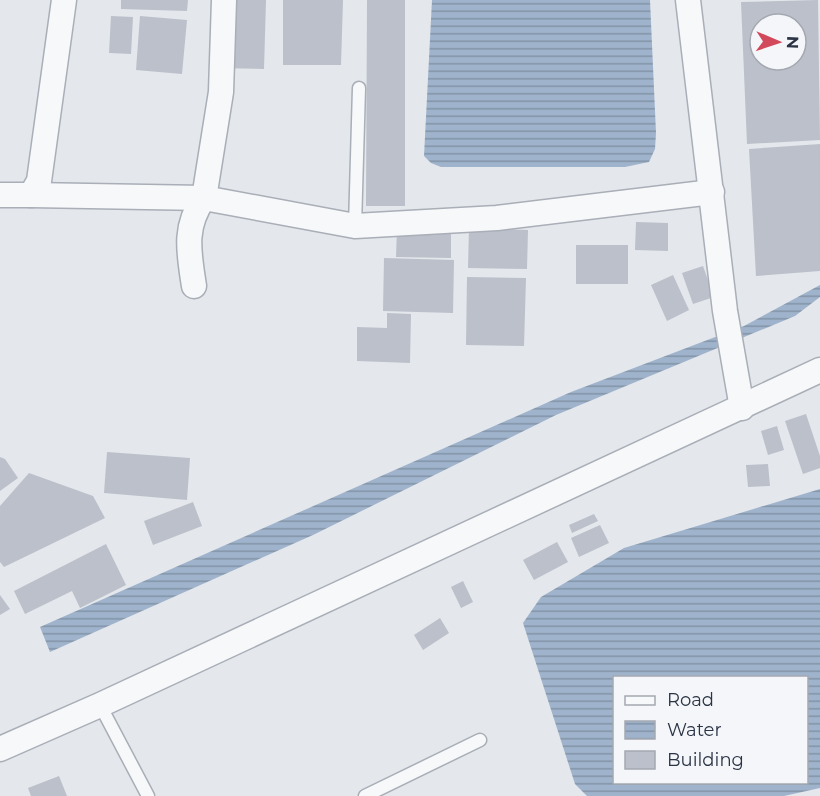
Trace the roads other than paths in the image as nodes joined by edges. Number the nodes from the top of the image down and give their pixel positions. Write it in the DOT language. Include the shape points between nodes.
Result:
graph roads {
  1 [pos="64,0"];
  2 [pos="224,0"];
  3 [pos="688,0"];
  4 [pos="359,88"];
  5 [pos="711,192"];
  6 [pos="0,195"];
  7 [pos="31,195"];
  8 [pos="204,198"];
  9 [pos="355,226"];
  10 [pos="194,286"];
  11 [pos="820,370"];
  12 [pos="742,408"];
  13 [pos="100,705"];
  14 [pos="480,740"];
  15 [pos="0,749"];
  16 [pos="148,796"];
  17 [pos="364,796"];
  1 -- 7 [label="street" via="39,181"];
  2 -- 8 [label="street" via="221,92"];
  3 -- 5 [label="street"];
  4 -- 9 [label="lane"];
  5 -- 9 [label="street" via="496,218"];
  5 -- 12 [label="street" via="725,311"];
  6 -- 7 [label="street"];
  7 -- 8 [label="street"];
  8 -- 9 [label="street"];
  8 -- 10 [label="street" via="193,214 188,248"];
  11 -- 12 [label="street"];
  12 -- 13 [label="street"];
  13 -- 15 [label="street"];
  13 -- 16 [label="lane"];
  14 -- 17 [label="lane"];
}
